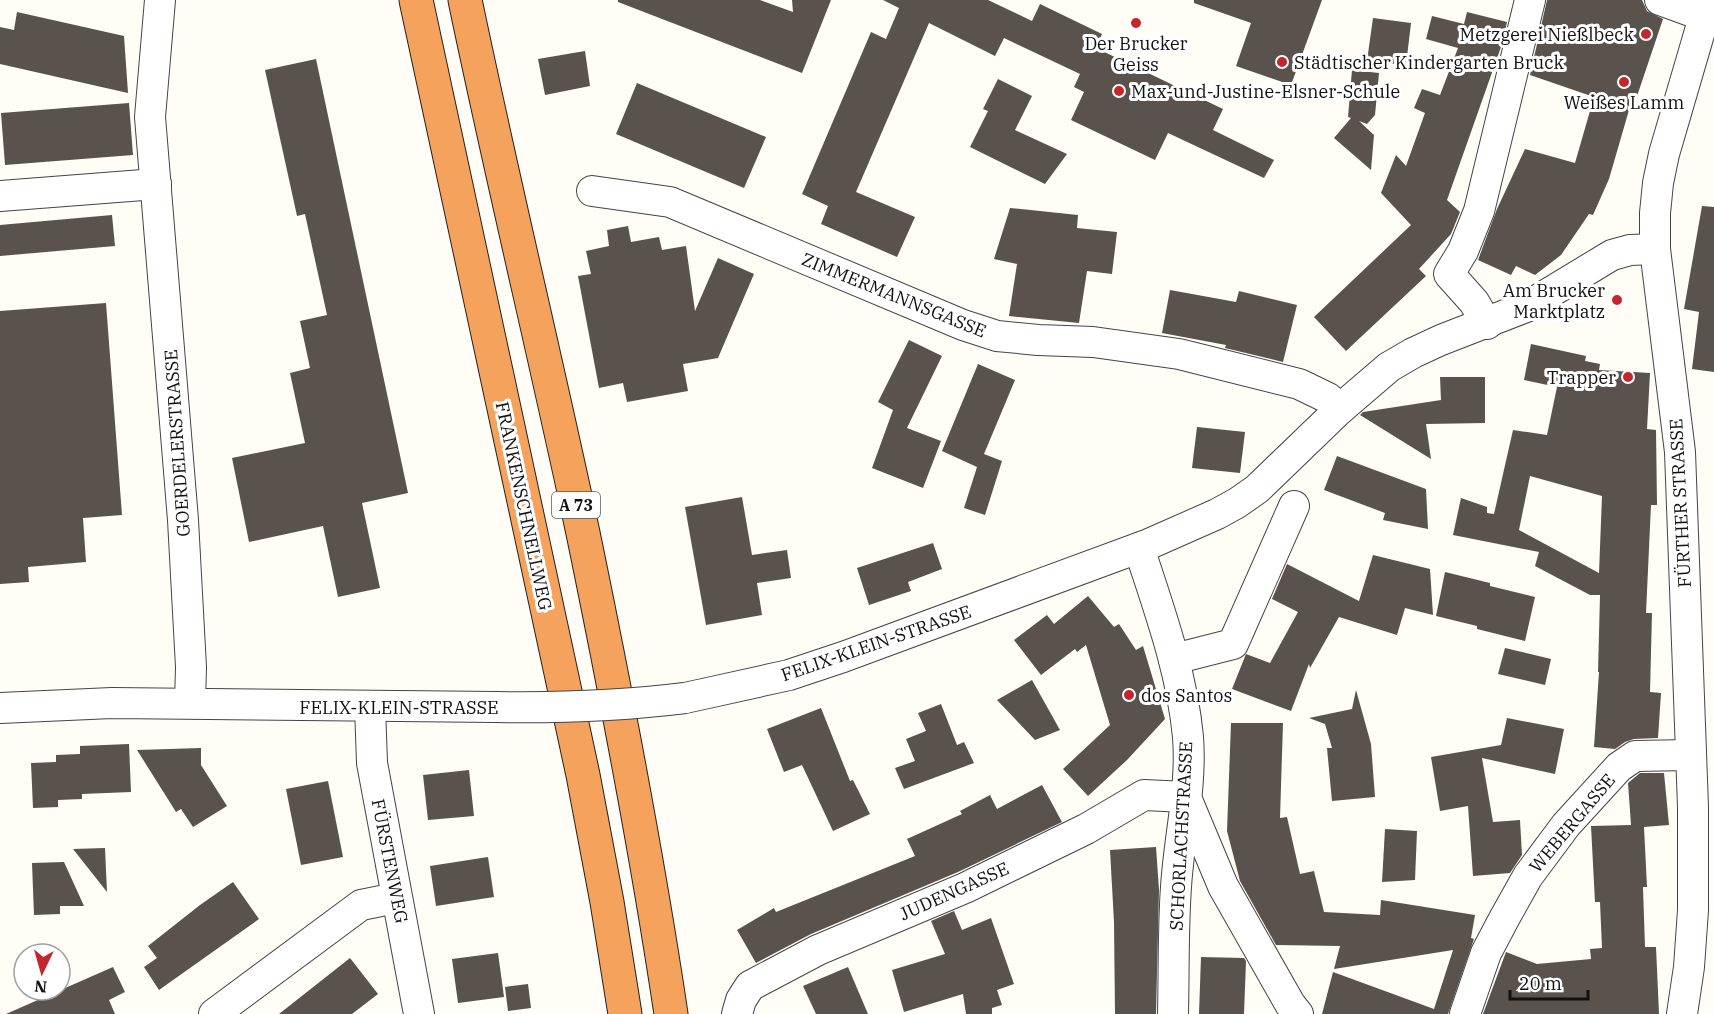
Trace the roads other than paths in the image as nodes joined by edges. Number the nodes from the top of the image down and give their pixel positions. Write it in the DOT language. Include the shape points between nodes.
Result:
graph roads {
  1 [pos="160,0"];
  2 [pos="416,0"];
  3 [pos="465,0"];
  4 [pos="1660,0"];
  5 [pos="1527,2"];
  6 [pos="1707,8"];
  7 [pos="156,184"];
  8 [pos="592,190"];
  9 [pos="0,196"];
  10 [pos="1654,249"];
  11 [pos="1487,324"];
  12 [pos="1340,409"];
  13 [pos="1294,506"];
  14 [pos="1139,548"];
  15 [pos="1174,659"];
  16 [pos="190,703"];
  17 [pos="370,706"];
  18 [pos="0,708"];
  19 [pos="1691,755"];
  20 [pos="1186,797"];
  21 [pos="396,898"];
  22 [pos="214,1014"];
  23 [pos="419,1014"];
  24 [pos="625,1014"];
  25 [pos="671,1014"];
  26 [pos="737,1014"];
  27 [pos="1173,1014"];
  28 [pos="1298,1014"];
  29 [pos="1465,1014"];
  30 [pos="1682,1014"];
  1 -- 7 [label="street, GOERDELERSTRASSE" via="150,117"];
  2 -- 24 [label="highway, FRANKENSCHNELLWEG / A 73" via="583,775"];
  3 -- 25 [label="highway, A 73" via="582,532 646,861"];
  4 -- 6 [label="street"];
  5 -- 11 [label="street" via="1479,211 1449,274"];
  6 -- 10 [label="street, FÜRTHER STRASSE" via="1664,154"];
  7 -- 9 [label="street"];
  7 -- 16 [label="street, GOERDELERSTRASSE" via="183,520"];
  8 -- 12 [label="street, ZIMMERMANNSGASSE" via="670,202 963,326 997,336 1093,342 1179,354 1299,384 1328,398"];
  10 -- 11 [label="street, FELIX-KLEIN-STRASSE" via="1612,255 1526,307"];
  10 -- 19 [label="street, FÜRTHER STRASSE" via="1680,452"];
  11 -- 12 [label="street, FELIX-KLEIN-STRASSE" via="1413,352"];
  12 -- 14 [label="street, FELIX-KLEIN-STRASSE" via="1280,469 1237,503"];
  13 -- 15 [label="street" via="1233,644"];
  14 -- 15 [label="street, SCHORLACHSTRASSE"];
  14 -- 17 [label="street, FELIX-KLEIN-STRASSE, bridge" via="789,675 685,698 561,708"];
  15 -- 20 [label="street, SCHORLACHSTRASSE" via="1188,740"];
  16 -- 17 [label="street, FELIX-KLEIN-STRASSE"];
  16 -- 18 [label="street, FELIX-KLEIN-STRASSE"];
  17 -- 21 [label="street, FÜRSTENWEG" via="372,763"];
  19 -- 29 [label="street, WEBERGASSE" via="1635,756 1619,767 1566,825 1528,876 1505,917 1486,953"];
  19 -- 30 [label="street, FÜRTHER STRASSE" via="1693,910"];
  20 -- 26 [label="street, JUDENGASSE" via="1144,795 1086,829 975,883 818,950 750,986"];
  20 -- 27 [label="street, SCHORLACHSTRASSE" via="1176,885"];
  20 -- 28 [label="street" via="1222,885"];
  21 -- 22 [label="street" via="361,905"];
  21 -- 23 [label="street, FÜRSTENWEG"];
}
